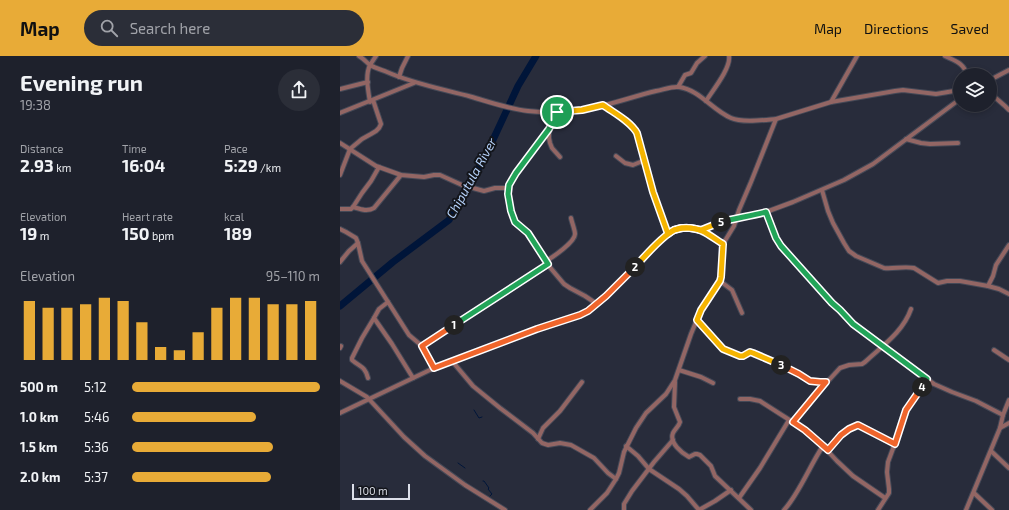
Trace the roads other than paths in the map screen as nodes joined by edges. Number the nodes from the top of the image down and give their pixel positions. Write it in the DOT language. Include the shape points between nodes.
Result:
graph roads {
  1 [pos="359,56"];
  2 [pos="376,56"];
  3 [pos="408,56"];
  4 [pos="705,56"];
  5 [pos="729,56"];
  6 [pos="857,56"];
  7 [pos="945,56"];
  8 [pos="370,65"];
  9 [pos="964,68"];
  10 [pos="1009,70"];
  11 [pos="997,76"];
  12 [pos="399,78"];
  13 [pos="368,82"];
  14 [pos="415,83"];
  15 [pos="678,87"];
  16 [pos="340,89"];
  17 [pos="953,91"];
  18 [pos="997,99"];
  19 [pos="371,101"];
  20 [pos="706,101"];
  21 [pos="831,102"];
  22 [pos="953,104"];
  23 [pos="603,105"];
  24 [pos="1009,110"];
  25 [pos="557,112"];
  26 [pos="340,113"];
  27 [pos="776,119"];
  28 [pos="549,129"];
  29 [pos="906,139"];
  30 [pos="340,143"];
  31 [pos="958,143"];
  32 [pos="350,149"];
  33 [pos="616,156"];
  34 [pos="560,157"];
  35 [pos="645,160"];
  36 [pos="379,167"];
  37 [pos="340,175"];
  38 [pos="401,175"];
  39 [pos="509,188"];
  40 [pos="822,190"];
  41 [pos="354,207"];
  42 [pos="340,209"];
  43 [pos="766,212"];
  44 [pos="571,218"];
  45 [pos="736,218"];
  46 [pos="340,230"];
  47 [pos="701,230"];
  48 [pos="668,234"];
  49 [pos="358,243"];
  50 [pos="723,244"];
  51 [pos="1009,245"];
  52 [pos="340,262"];
  53 [pos="547,263"];
  54 [pos="720,281"];
  55 [pos="988,286"];
  56 [pos="1009,294"];
  57 [pos="388,302"];
  58 [pos="597,304"];
  59 [pos="911,309"];
  60 [pos="742,313"];
  61 [pos="374,318"];
  62 [pos="697,320"];
  63 [pos="422,346"];
  64 [pos="883,346"];
  65 [pos="994,350"];
  66 [pos="1009,360"];
  67 [pos="452,362"];
  68 [pos="434,368"];
  69 [pos="679,370"];
  70 [pos="368,378"];
  71 [pos="413,378"];
  72 [pos="927,379"];
  73 [pos="676,380"];
  74 [pos="340,381"];
  75 [pos="582,382"];
  76 [pos="826,382"];
  77 [pos="713,383"];
  78 [pos="369,399"];
  79 [pos="740,399"];
  80 [pos="1009,400"];
  81 [pos="340,413"];
  82 [pos="1003,415"];
  83 [pos="791,421"];
  84 [pos="1009,423"];
  85 [pos="1000,428"];
  86 [pos="538,439"];
  87 [pos="673,440"];
  88 [pos="895,444"];
  89 [pos="626,446"];
  90 [pos="823,446"];
  91 [pos="828,450"];
  92 [pos="990,451"];
  93 [pos="1009,468"];
  94 [pos="649,469"];
  95 [pos="616,479"];
  96 [pos="731,490"];
  97 [pos="974,493"];
  98 [pos="739,498"];
  99 [pos="885,498"];
  100 [pos="505,510"];
  101 [pos="590,510"];
  102 [pos="624,510"];
  103 [pos="699,510"];
  104 [pos="751,510"];
  105 [pos="784,510"];
  106 [pos="878,510"];
  107 [pos="966,510"];
  108 [pos="992,510"];
  1 -- 8 [label="street"];
  2 -- 8 [label="street"];
  3 -- 12 [label="street"];
  4 -- 15 [label="street" via="691,73 685,75"];
  5 -- 20 [label="street" via="726,70"];
  6 -- 21 [label="street"];
  7 -- 9 [label="street"];
  8 -- 12 [label="street"];
  8 -- 13 [label="street"];
  10 -- 11 [label="street"];
  12 -- 14 [label="street"];
  13 -- 16 [label="street"];
  13 -- 19 [label="street"];
  14 -- 19 [label="street"];
  14 -- 25 [label="street" via="526,111"];
  15 -- 20 [label="street" via="695,92"];
  15 -- 23 [label="street"];
  17 -- 21 [label="street" via="936,94 904,90"];
  18 -- 24 [label="street"];
  19 -- 26 [label="street"];
  19 -- 32 [label="street" via="381,124"];
  20 -- 27 [label="street" via="737,120"];
  21 -- 27 [label="street"];
  22 -- 29 [label="street"];
  23 -- 25 [label="street"];
  23 -- 35 [label="street" via="636,130"];
  25 -- 28 [label="street"];
  27 -- 45 [label="street"];
  28 -- 34 [label="street" via="550,143"];
  28 -- 39 [label="street" via="516,173"];
  29 -- 31 [label="street" via="926,144"];
  29 -- 40 [label="street" via="861,171"];
  30 -- 32 [label="street"];
  32 -- 36 [label="street"];
  32 -- 37 [label="street"];
  33 -- 35 [label="street" via="633,165"];
  35 -- 48 [label="street"];
  36 -- 38 [label="street"];
  36 -- 41 [label="street"];
  38 -- 39 [label="street" via="440,175 484,191"];
  38 -- 41 [label="street" via="374,208 365,210"];
  39 -- 53 [label="street" via="511,211 515,222 528,233"];
  40 -- 43 [label="street"];
  40 -- 55 [label="street" via="835,227 849,251 856,256 884,268 914,268 938,283 957,280"];
  41 -- 42 [label="street"];
  43 -- 45 [label="street"];
  43 -- 64 [label="street" via="781,246 853,324"];
  44 -- 53 [label="street" via="575,235 573,239"];
  45 -- 47 [label="street"];
  45 -- 50 [label="street"];
  46 -- 49 [label="street" via="356,238"];
  47 -- 48 [label="street" via="682,228"];
  47 -- 50 [label="street"];
  48 -- 58 [label="street"];
  49 -- 52 [label="street"];
  49 -- 57 [label="street" via="362,261"];
  50 -- 54 [label="street"];
  51 -- 55 [label="street" via="996,265"];
  53 -- 58 [label="street" via="564,284"];
  53 -- 63 [label="street"];
  54 -- 60 [label="street" via="732,290"];
  54 -- 62 [label="street"];
  55 -- 56 [label="street"];
  57 -- 61 [label="street" via="379,309"];
  57 -- 63 [label="street" via="409,335"];
  58 -- 67 [label="street" via="580,315"];
  59 -- 64 [label="street" via="897,333"];
  61 -- 70 [label="street" via="352,358 363,368"];
  61 -- 71 [label="street"];
  62 -- 69 [label="street"];
  62 -- 76 [label="street" via="726,351 740,356 750,352 810,381"];
  63 -- 68 [label="street"];
  64 -- 72 [label="street"];
  64 -- 76 [label="street" via="862,364 840,368"];
  65 -- 66 [label="street"];
  67 -- 68 [label="street"];
  67 -- 86 [label="street" via="474,386"];
  68 -- 71 [label="street"];
  69 -- 73 [label="street"];
  69 -- 77 [label="street"];
  71 -- 78 [label="street"];
  72 -- 82 [label="street"];
  72 -- 88 [label="street" via="906,410"];
  73 -- 87 [label="street" via="674,407 680,422 672,436"];
  73 -- 89 [label="street" via="666,394 646,413"];
  74 -- 78 [label="street"];
  75 -- 86 [label="street" via="543,428"];
  76 -- 83 [label="street"];
  78 -- 81 [label="street"];
  78 -- 100 [label="street" via="403,437 425,456"];
  79 -- 83 [label="street" via="760,401"];
  80 -- 82 [label="street"];
  82 -- 85 [label="street"];
  83 -- 90 [label="street"];
  83 -- 98 [label="street"];
  84 -- 85 [label="street"];
  85 -- 92 [label="street"];
  86 -- 95 [label="street" via="545,445 565,443 578,449 594,458"];
  87 -- 94 [label="street"];
  87 -- 96 [label="street" via="688,456 700,455 711,466 715,476"];
  88 -- 91 [label="street" via="858,425 841,435"];
  88 -- 99 [label="street" via="887,465 890,489"];
  89 -- 94 [label="street"];
  89 -- 95 [label="street"];
  90 -- 91 [label="street"];
  90 -- 105 [label="street"];
  91 -- 99 [label="street" via="853,476"];
  92 -- 93 [label="street"];
  92 -- 97 [label="street"];
  94 -- 102 [label="street" via="625,501"];
  94 -- 103 [label="street" via="683,492"];
  95 -- 101 [label="street" via="607,493"];
  96 -- 98 [label="street"];
  96 -- 103 [label="street"];
  97 -- 107 [label="street"];
  97 -- 108 [label="street"];
  98 -- 104 [label="street"];
  99 -- 106 [label="street"];
}
